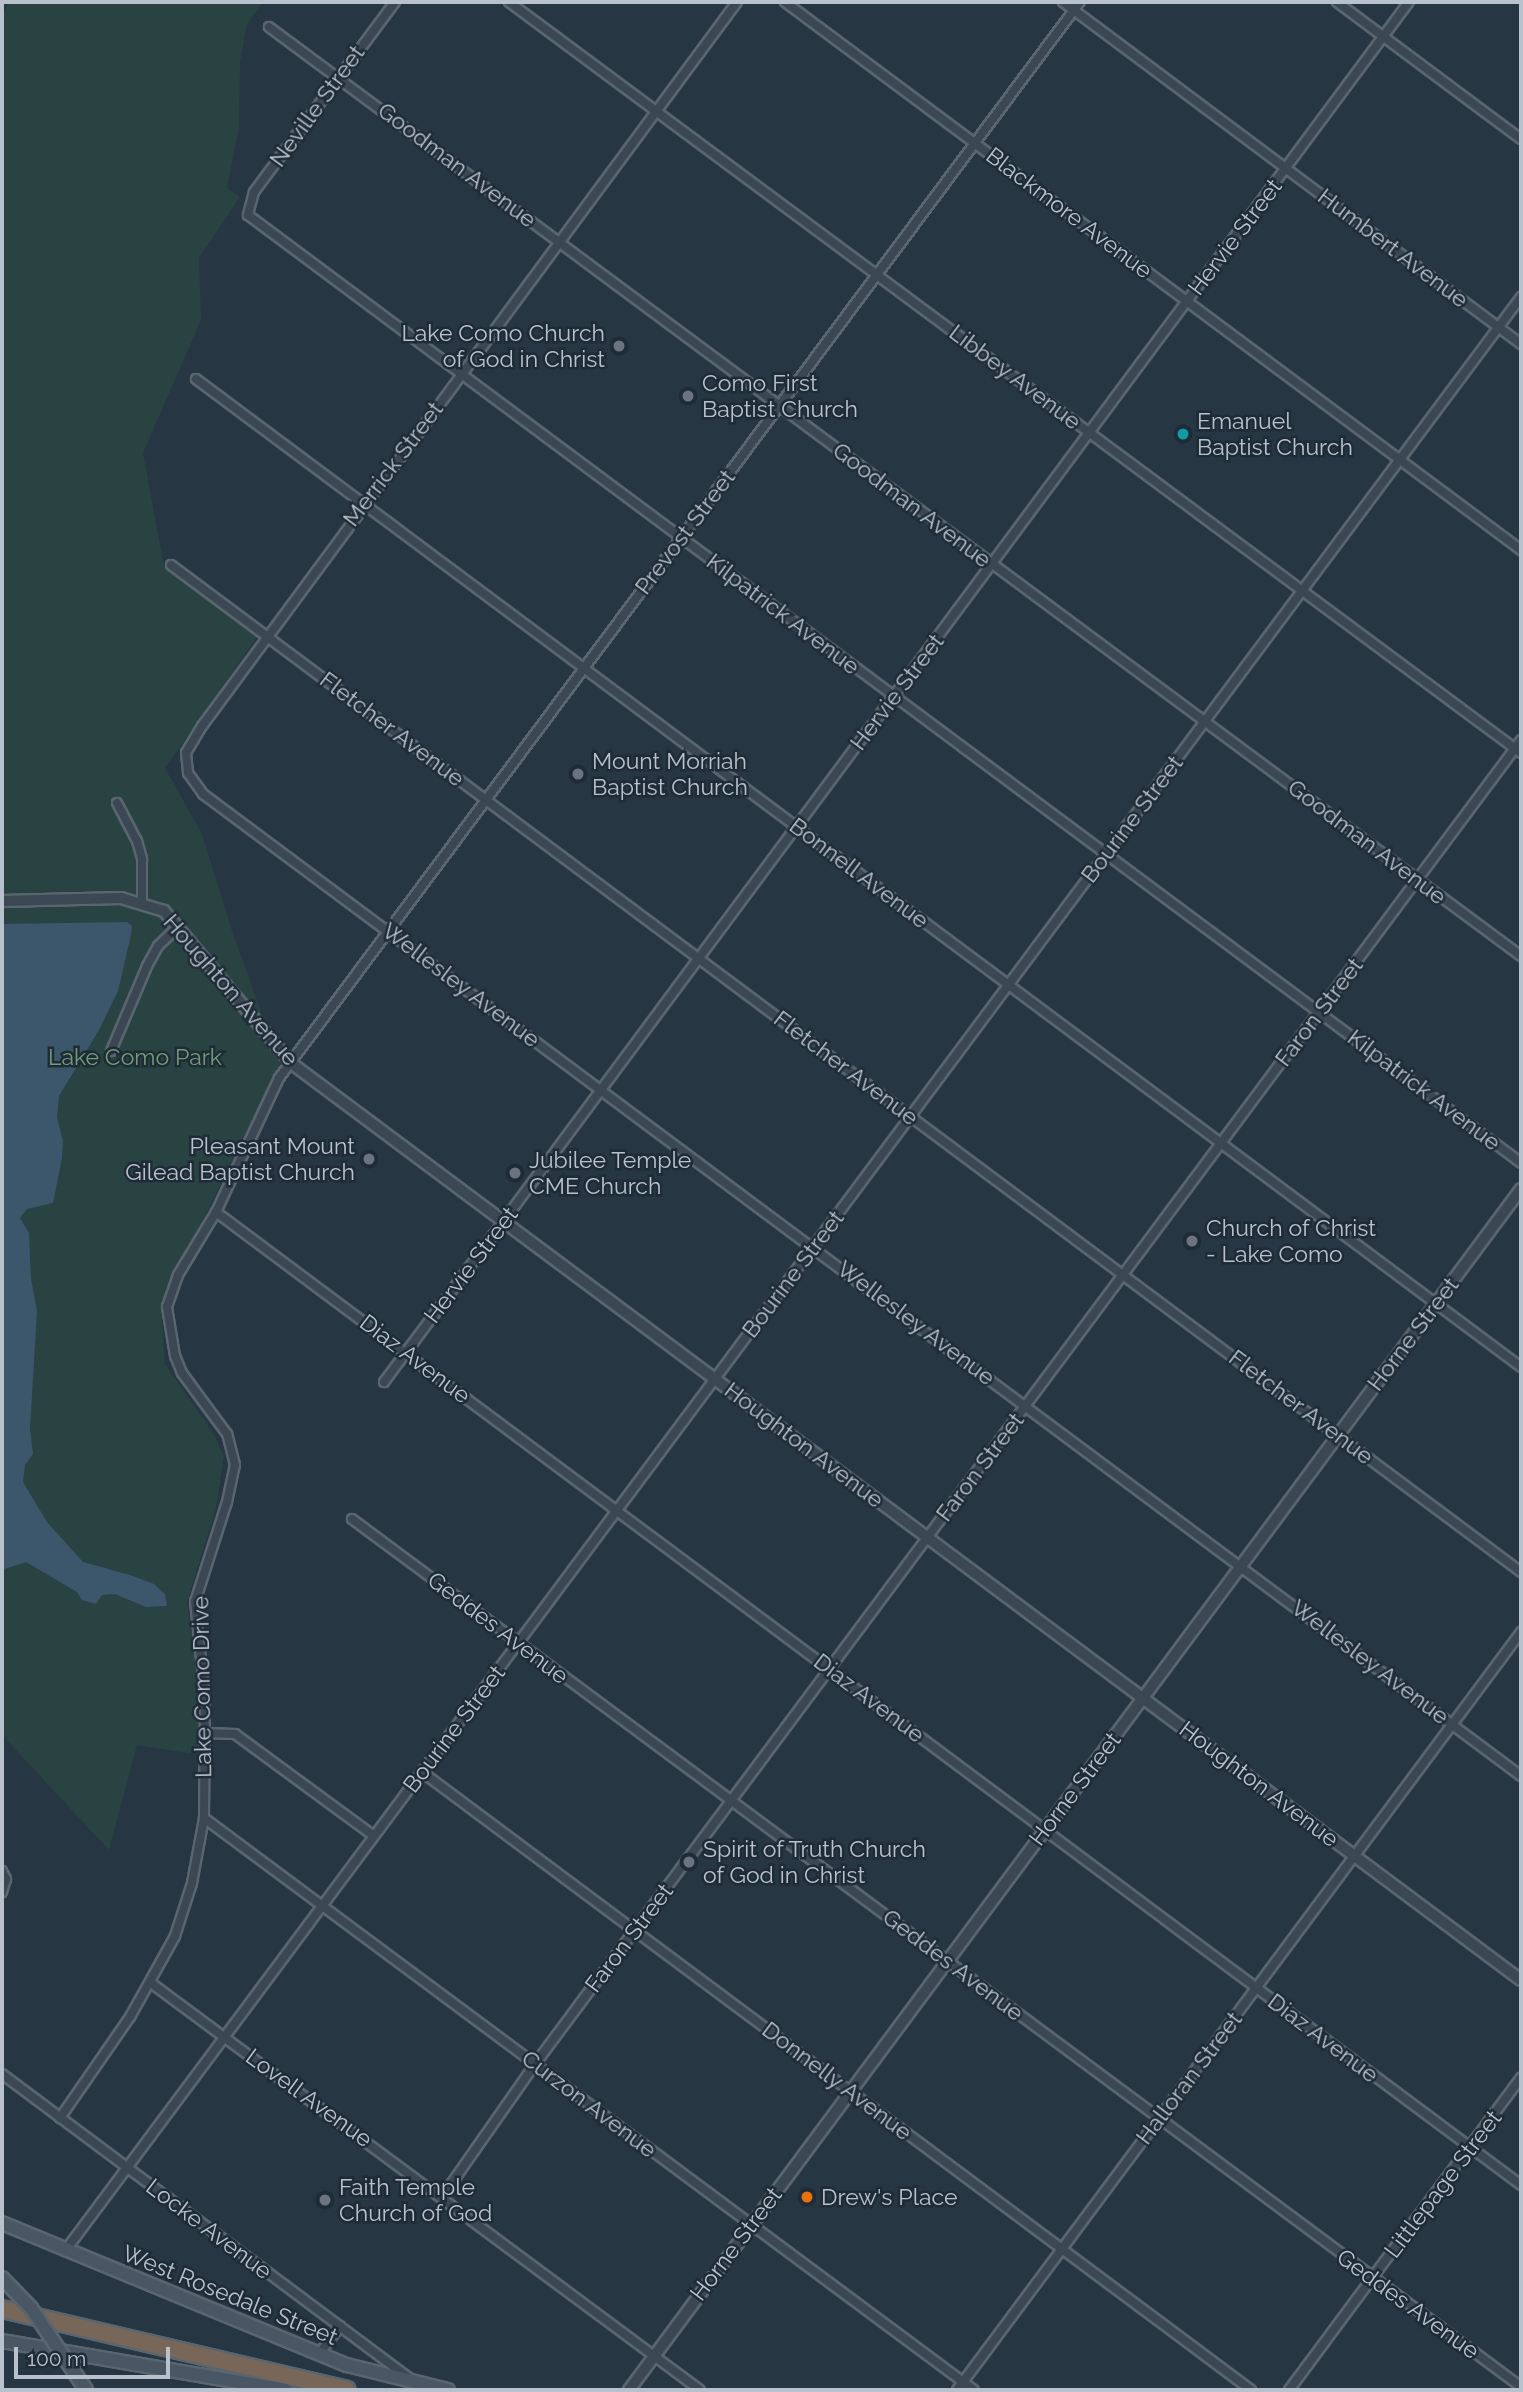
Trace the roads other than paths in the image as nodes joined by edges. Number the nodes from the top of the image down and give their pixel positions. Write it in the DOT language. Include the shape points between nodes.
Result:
graph roads {
  1 [pos="395,2"];
  2 [pos="509,2"];
  3 [pos="737,2"];
  4 [pos="785,2"];
  5 [pos="1063,2"];
  6 [pos="1080,2"];
  7 [pos="1337,2"];
  8 [pos="1409,2"];
  9 [pos="1074,10"];
  10 [pos="269,27"];
  11 [pos="1384,37"];
  12 [pos="338,76"];
  13 [pos="656,111"];
  14 [pos="1521,139"];
  15 [pos="975,143"];
  16 [pos="1286,168"];
  17 [pos="248,215"];
  18 [pos="559,242"];
  19 [pos="878,275"];
  20 [pos="1521,297"];
  21 [pos="1187,301"];
  22 [pos="1499,327"];
  23 [pos="1521,344"];
  24 [pos="461,374"];
  25 [pos="196,379"];
  26 [pos="780,407"];
  27 [pos="1090,432"];
  28 [pos="1400,459"];
  29 [pos="364,505"];
  30 [pos="680,537"];
  31 [pos="1521,550"];
  32 [pos="171,565"];
  33 [pos="992,565"];
  34 [pos="1303,590"];
  35 [pos="266,636"];
  36 [pos="583,668"];
  37 [pos="894,696"];
  38 [pos="1205,722"];
  39 [pos="1521,740"];
  40 [pos="1518,750"];
  41 [pos="186,764"];
  42 [pos="486,799"];
  43 [pos="117,803"];
  44 [pos="797,827"];
  45 [pos="1106,854"];
  46 [pos="1417,879"];
  47 [pos="2,901"];
  48 [pos="142,902"];
  49 [pos="178,927"];
  50 [pos="388,931"];
  51 [pos="1521,956"];
  52 [pos="699,958"];
  53 [pos="1009,985"];
  54 [pos="1319,1012"];
  55 [pos="111,1051"];
  56 [pos="291,1063"];
  57 [pos="602,1089"];
  58 [pos="911,1116"];
  59 [pos="1221,1143"];
  60 [pos="1521,1163"];
  61 [pos="1521,1189"];
  62 [pos="216,1212"];
  63 [pos="504,1221"];
  64 [pos="814,1247"];
  65 [pos="1123,1275"];
  66 [pos="1436,1303"];
  67 [pos="407,1352"];
  68 [pos="1521,1367"];
  69 [pos="715,1379"];
  70 [pos="384,1382"];
  71 [pos="1026,1405"];
  72 [pos="1338,1435"];
  73 [pos="617,1510"];
  74 [pos="352,1519"];
  75 [pos="928,1537"];
  76 [pos="1241,1565"];
  77 [pos="1521,1572"];
  78 [pos="1521,1632"];
  79 [pos="518,1643"];
  80 [pos="830,1669"];
  81 [pos="1143,1698"];
  82 [pos="1452,1724"];
  83 [pos="205,1732"];
  84 [pos="422,1772"];
  85 [pos="1521,1776"];
  86 [pos="730,1802"];
  87 [pos="204,1818"];
  88 [pos="1045,1830"];
  89 [pos="374,1836"];
  90 [pos="1355,1856"];
  91 [pos="4,1875"];
  92 [pos="2,1892"];
  93 [pos="322,1906"];
  94 [pos="635,1930"];
  95 [pos="948,1960"];
  96 [pos="1521,1980"];
  97 [pos="152,1983"];
  98 [pos="1256,1988"];
  99 [pos="225,2036"];
  100 [pos="535,2064"];
  101 [pos="2,2074"];
  102 [pos="1521,2078"];
  103 [pos="850,2091"];
  104 [pos="60,2118"];
  105 [pos="1159,2119"];
  106 [pos="1469,2148"];
  107 [pos="127,2168"];
  108 [pos="1521,2185"];
  109 [pos="442,2197"];
  110 [pos="2,2223"];
  111 [pos="751,2224"];
  112 [pos="1062,2249"];
  113 [pos="65,2251"];
  114 [pos="2,2278"];
  115 [pos="1373,2278"];
  116 [pos="2,2309"];
  117 [pos="340,2326"];
  118 [pos="2,2341"];
  119 [pos="319,2354"];
  120 [pos="654,2356"];
  121 [pos="963,2382"];
  122 [pos="416,2383"];
  123 [pos="1521,2387"];
  124 [pos="86,2390"];
  125 [pos="286,2390"];
  126 [pos="347,2390"];
  127 [pos="448,2390"];
  128 [pos="629,2390"];
  129 [pos="700,2390"];
  130 [pos="957,2390"];
  131 [pos="974,2390"];
  132 [pos="1251,2390"];
  133 [pos="1289,2390"];
  1 -- 12 [label="street, Neville Street"];
  2 -- 13 [label="street, Libbey Avenue"];
  3 -- 13 [label="street, Merrick Street"];
  4 -- 15 [label="street, Blackmore Avenue"];
  5 -- 9 [label="street, Humbert Avenue"];
  6 -- 9 [label="street, Prevost Street"];
  7 -- 11 [label="street"];
  8 -- 11 [label="street, Hervie Street"];
  9 -- 15 [label="street, Prevost Street"];
  9 -- 16 [label="street, Humbert Avenue"];
  10 -- 12 [label="street, Goodman Avenue"];
  11 -- 14 [label="street"];
  11 -- 16 [label="street, Hervie Street"];
  12 -- 17 [label="street, Neville Street" via="254,192"];
  12 -- 18 [label="street, Goodman Avenue"];
  13 -- 18 [label="street, Merrick Street"];
  13 -- 19 [label="street, Libbey Avenue"];
  15 -- 19 [label="street, Prevost Street"];
  15 -- 21 [label="street, Blackmore Avenue"];
  16 -- 21 [label="street, Hervie Street"];
  16 -- 22 [label="street, Humbert Avenue"];
  17 -- 24 [label="street, Kilpatrick Avenue"];
  18 -- 24 [label="street, Merrick Street"];
  18 -- 26 [label="street, Goodman Avenue"];
  19 -- 26 [label="street, Prevost Street"];
  19 -- 27 [label="street, Libbey Avenue"];
  20 -- 22 [label="street, Bourine Street"];
  21 -- 27 [label="street, Hervie Street"];
  21 -- 28 [label="street, Blackmore Avenue"];
  22 -- 23 [label="street, Humbert Avenue"];
  22 -- 28 [label="street, Bourine Street"];
  24 -- 29 [label="street, Merrick Street"];
  24 -- 30 [label="street, Kilpatrick Avenue"];
  25 -- 29 [label="street, Bonnell Avenue"];
  26 -- 30 [label="street, Prevost Street"];
  26 -- 33 [label="street, Goodman Avenue"];
  27 -- 33 [label="street, Hervie Street"];
  27 -- 34 [label="street, Libbey Avenue"];
  28 -- 31 [label="street, Blackmore Avenue"];
  28 -- 34 [label="street, Bourine Street"];
  29 -- 35 [label="street, Merrick Street"];
  29 -- 36 [label="street, Bonnell Avenue"];
  30 -- 36 [label="street, Prevost Street"];
  30 -- 37 [label="street, Kilpatrick Avenue"];
  32 -- 35 [label="street, Fletcher Avenue"];
  33 -- 37 [label="street, Hervie Street"];
  33 -- 38 [label="street, Goodman Avenue"];
  34 -- 38 [label="street, Bourine Street"];
  34 -- 40 [label="street, Libbey Avenue"];
  35 -- 41 [label="street, Merrick Street" via="194,738"];
  35 -- 42 [label="street, Fletcher Avenue"];
  36 -- 42 [label="street, Prevost Street"];
  36 -- 44 [label="street, Bonnell Avenue"];
  37 -- 44 [label="street, Hervie Street"];
  37 -- 45 [label="street, Kilpatrick Avenue"];
  38 -- 45 [label="street, Bourine Street"];
  38 -- 46 [label="street, Goodman Avenue"];
  39 -- 40 [label="street, Faron Street"];
  40 -- 46 [label="street, Faron Street"];
  41 -- 50 [label="street, Wellesley Avenue" via="192,783 203,794"];
  42 -- 50 [label="street, Prevost Street"];
  42 -- 52 [label="street, Fletcher Avenue"];
  43 -- 48 [label="street" via="142,859"];
  44 -- 52 [label="street, Hervie Street"];
  44 -- 53 [label="street, Bonnell Avenue"];
  45 -- 53 [label="street, Bourine Street"];
  45 -- 54 [label="street, Kilpatrick Avenue"];
  46 -- 51 [label="street, Goodman Avenue"];
  46 -- 54 [label="street, Faron Street"];
  47 -- 48 [label="street, Houghton Avenue" via="110,898"];
  48 -- 49 [label="street, Houghton Avenue" via="164,911"];
  49 -- 55 [label="street" via="158,946 147,966"];
  49 -- 56 [label="street, Houghton Avenue"];
  50 -- 56 [label="street, Prevost Street"];
  50 -- 57 [label="street, Wellesley Avenue"];
  52 -- 57 [label="street, Hervie Street"];
  52 -- 58 [label="street, Fletcher Avenue"];
  53 -- 58 [label="street, Bourine Street"];
  53 -- 59 [label="street, Bonnell Avenue"];
  54 -- 59 [label="street, Faron Street"];
  54 -- 60 [label="street, Kilpatrick Avenue"];
  56 -- 62 [label="street, Lake Como Drive" via="279,1078"];
  56 -- 63 [label="street, Houghton Avenue"];
  57 -- 63 [label="street, Hervie Street"];
  57 -- 64 [label="street, Wellesley Avenue"];
  58 -- 64 [label="street, Bourine Street"];
  58 -- 65 [label="street, Fletcher Avenue"];
  59 -- 65 [label="street, Faron Street"];
  59 -- 66 [label="street, Bonnell Avenue"];
  61 -- 66 [label="street, Horne Street"];
  62 -- 67 [label="street, Diaz Avenue"];
  62 -- 83 [label="street, Lake Como Drive" via="178,1275 167,1307 178,1364 227,1434 234,1452 228,1502 195,1602"];
  63 -- 67 [label="street, Hervie Street"];
  63 -- 69 [label="street, Houghton Avenue"];
  64 -- 69 [label="street, Bourine Street"];
  64 -- 71 [label="street, Wellesley Avenue"];
  65 -- 71 [label="street, Faron Street"];
  65 -- 72 [label="street, Fletcher Avenue"];
  66 -- 68 [label="street, Bonnell Avenue"];
  66 -- 72 [label="street, Horne Street"];
  67 -- 70 [label="street, Hervie Street"];
  67 -- 73 [label="street, Diaz Avenue"];
  69 -- 73 [label="street, Bourine Street"];
  69 -- 75 [label="street, Houghton Avenue"];
  71 -- 75 [label="street, Faron Street"];
  71 -- 76 [label="street, Wellesley Avenue"];
  72 -- 76 [label="street, Horne Street"];
  72 -- 77 [label="street, Fletcher Avenue"];
  73 -- 79 [label="street, Bourine Street"];
  73 -- 80 [label="street, Diaz Avenue"];
  74 -- 79 [label="street, Geddes Avenue"];
  75 -- 80 [label="street, Faron Street"];
  75 -- 81 [label="street, Houghton Avenue"];
  76 -- 81 [label="street, Horne Street"];
  76 -- 82 [label="street, Wellesley Avenue"];
  78 -- 82 [label="street, Halloran Street"];
  79 -- 84 [label="street, Bourine Street"];
  79 -- 86 [label="street, Geddes Avenue"];
  80 -- 86 [label="street, Faron Street"];
  80 -- 88 [label="street, Diaz Avenue"];
  81 -- 88 [label="street, Horne Street"];
  81 -- 90 [label="street, Houghton Avenue"];
  82 -- 85 [label="street, Wellesley Avenue"];
  82 -- 90 [label="street, Halloran Street"];
  83 -- 87 [label="street, Lake Como Drive"];
  83 -- 89 [label="street" via="234,1734"];
  84 -- 89 [label="street, Bourine Street"];
  84 -- 94 [label="street, Donnelly Avenue"];
  86 -- 94 [label="street, Faron Street"];
  86 -- 95 [label="street, Geddes Avenue"];
  87 -- 93 [label="street, Curzon Avenue"];
  87 -- 97 [label="street, Lake Como Drive" via="175,1937"];
  88 -- 95 [label="street, Horne Street"];
  88 -- 98 [label="street, Diaz Avenue"];
  89 -- 93 [label="street, Bourine Street"];
  90 -- 96 [label="street, Houghton Avenue"];
  90 -- 98 [label="street, Halloran Street"];
  91 -- 92 [label="street"];
  93 -- 99 [label="street, Bourine Street"];
  93 -- 100 [label="street, Curzon Avenue"];
  94 -- 100 [label="street, Faron Street"];
  94 -- 103 [label="street, Donnelly Avenue"];
  95 -- 103 [label="street, Horne Street"];
  95 -- 105 [label="street, Geddes Avenue"];
  97 -- 99 [label="street, Lovell Avenue"];
  97 -- 104 [label="street, Lake Como Drive"];
  98 -- 105 [label="street, Halloran Street"];
  98 -- 106 [label="street, Diaz Avenue"];
  99 -- 107 [label="street, Bourine Street"];
  99 -- 109 [label="street, Lovell Avenue"];
  100 -- 109 [label="street, Faron Street"];
  100 -- 111 [label="street, Curzon Avenue"];
  101 -- 104 [label="street, Locke Avenue"];
  102 -- 106 [label="street, Littlepage Street"];
  103 -- 111 [label="street, Horne Street"];
  103 -- 112 [label="street, Donnelly Avenue"];
  104 -- 107 [label="street, Locke Avenue"];
  105 -- 112 [label="street, Halloran Street"];
  105 -- 115 [label="street, Geddes Avenue"];
  106 -- 108 [label="street, Diaz Avenue"];
  106 -- 115 [label="street, Littlepage Street"];
  107 -- 113 [label="street, Bourine Street"];
  107 -- 117 [label="street, Locke Avenue"];
  109 -- 120 [label="street, Lovell Avenue"];
  110 -- 113 [label="main road, West Rosedale Street"];
  111 -- 120 [label="street, Horne Street"];
  111 -- 121 [label="street, Curzon Avenue"];
  112 -- 121 [label="street, Halloran Street"];
  112 -- 132 [label="street, Donnelly Avenue"];
  113 -- 119 [label="main road, West Rosedale Street"];
  114 -- 124 [label="main road, bridge" via="31,2308"];
  115 -- 123 [label="street, Geddes Avenue"];
  115 -- 133 [label="street, Littlepage Street"];
  116 -- 126 [label="highway"];
  117 -- 119 [label="street"];
  117 -- 122 [label="street, Locke Avenue"];
  118 -- 125 [label="main road"];
  119 -- 122 [label="main road, West Rosedale Street"];
  120 -- 128 [label="street, Horne Street"];
  120 -- 129 [label="street, Lovell Avenue"];
  121 -- 130 [label="street, Halloran Street"];
  121 -- 131 [label="street, Curzon Avenue"];
  122 -- 127 [label="main road, West Rosedale Street"];
}
